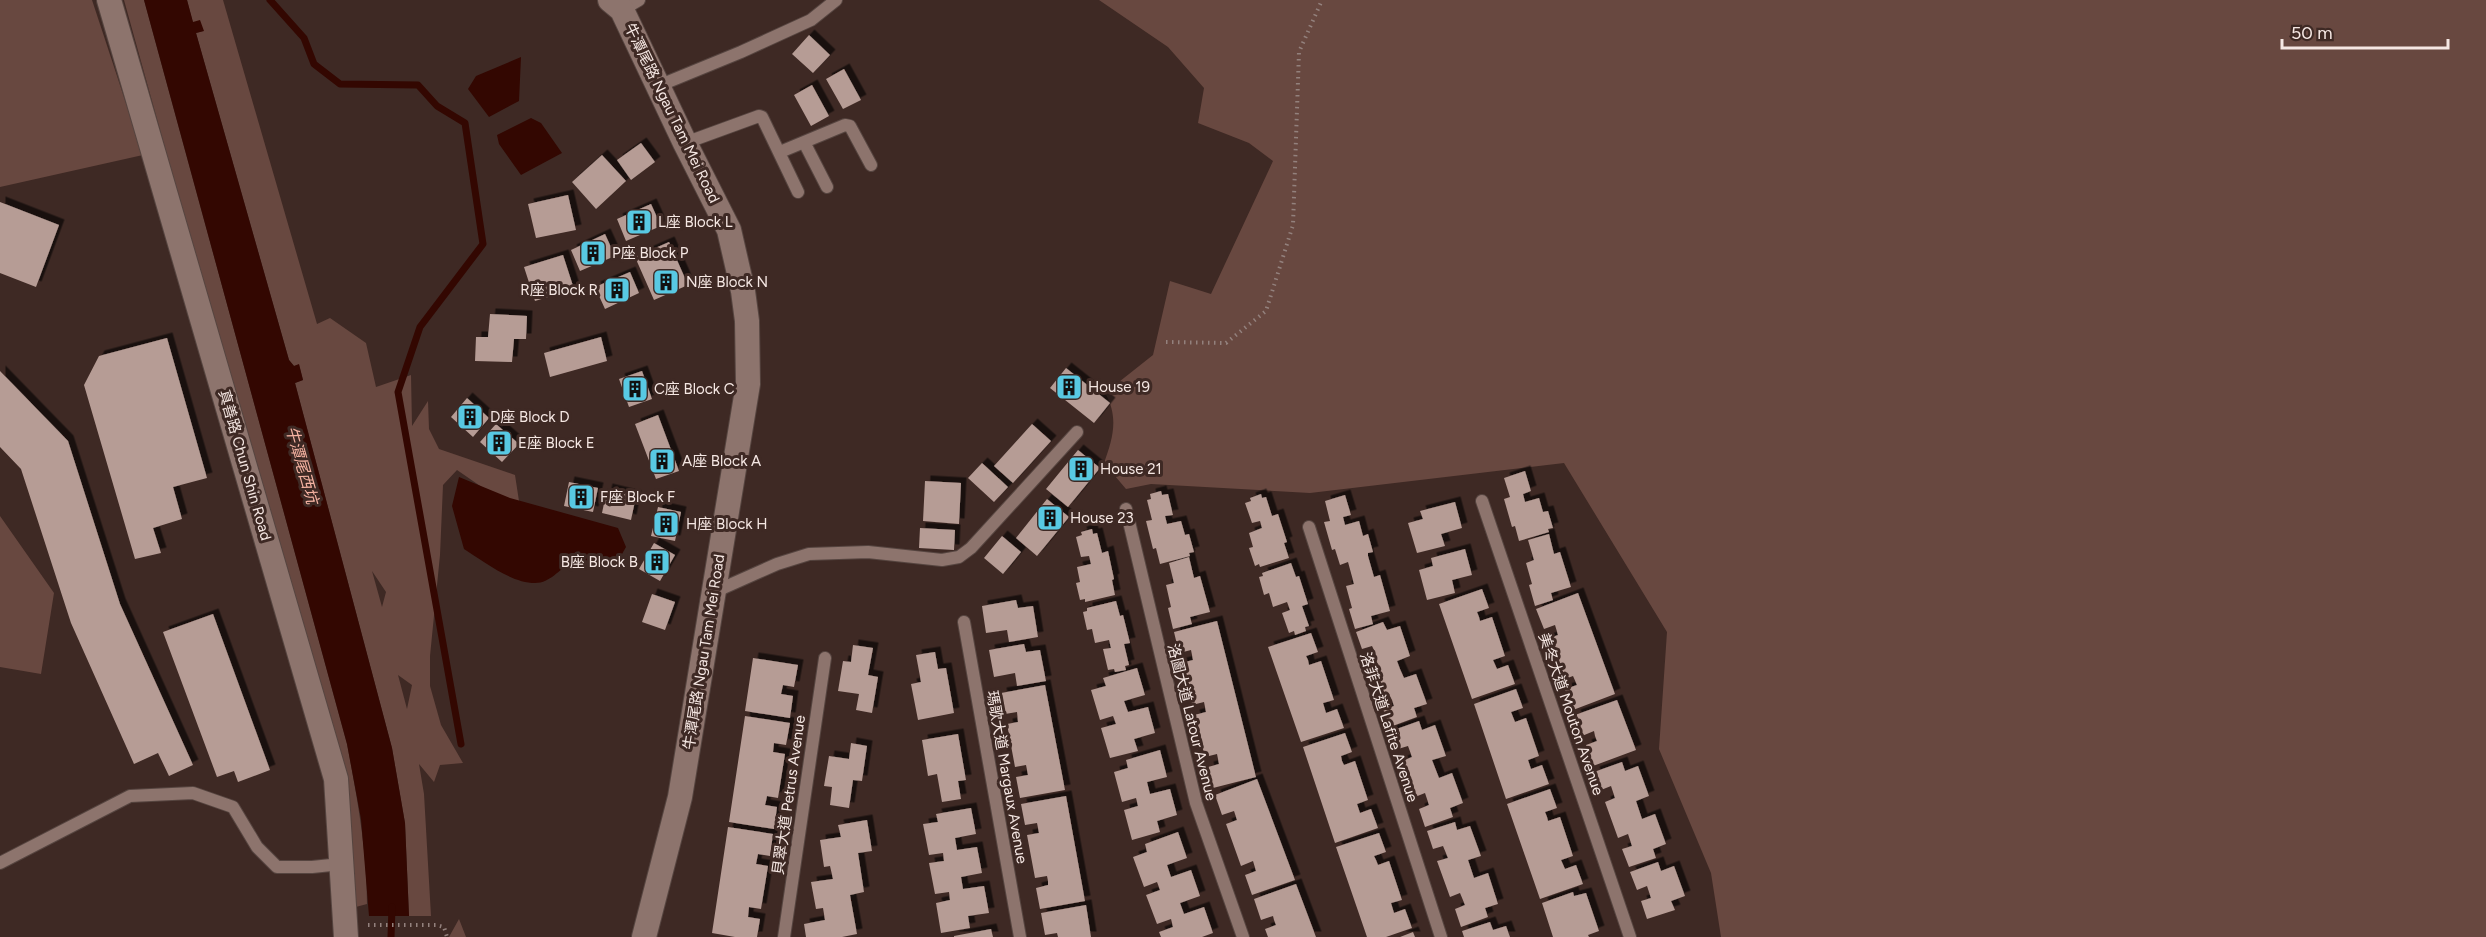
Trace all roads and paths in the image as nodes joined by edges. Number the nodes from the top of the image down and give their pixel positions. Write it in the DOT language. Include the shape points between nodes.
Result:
graph roads {
  1 [pos="110,0"];
  2 [pos="836,0"];
  3 [pos="1322,0"];
  4 [pos="624,3"];
  5 [pos="658,86"];
  6 [pos="804,142"];
  7 [pos="685,143"];
  8 [pos="780,152"];
  9 [pos="871,165"];
  10 [pos="827,187"];
  11 [pos="798,192"];
  12 [pos="1166,342"];
  13 [pos="1077,432"];
  14 [pos="1482,501"];
  15 [pos="1126,509"];
  16 [pos="1309,527"];
  17 [pos="714,592"];
  18 [pos="964,622"];
  19 [pos="825,658"];
  20 [pos="0,863"];
  21 [pos="341,864"];
  22 [pos="346,931"];
  23 [pos="447,937"];
  24 [pos="644,937"];
  25 [pos="784,937"];
  26 [pos="1020,937"];
  27 [pos="1243,937"];
  28 [pos="1441,937"];
  29 [pos="1630,937"];
  1 -- 21 [label="street, 真善路 Chun Shin Road" via="336,779"];
  2 -- 5 [label="lane" via="812,20"];
  3 -- 12 [label="path" via="1299,52 1293,225 1266,311 1226,343"];
  4 -- 5 [label="street, 牛潭尾路 Ngau Tam Mei Road"];
  5 -- 7 [label="street, 牛潭尾路 Ngau Tam Mei Road"];
  6 -- 8 [label="lane"];
  6 -- 9 [label="lane" via="850,126"];
  6 -- 10 [label="lane"];
  7 -- 8 [label="lane" via="759,116"];
  7 -- 17 [label="street, 牛潭尾路 Ngau Tam Mei Road" via="729,230 747,321 748,384"];
  8 -- 11 [label="lane"];
  13 -- 17 [label="lane" via="972,548 959,557 942,560 867,552 808,554"];
  14 -- 29 [label="lane, 美冬大道 Mouton Avenue"];
  15 -- 27 [label="lane, 洛圖大道 Latour Avenue" via="1196,803"];
  16 -- 28 [label="lane, 洛菲大道 Lafite Avenue"];
  17 -- 24 [label="street, 牛潭尾路 Ngau Tam Mei Road" via="680,797"];
  18 -- 26 [label="lane, 瑪歌大道 Margaux Avenue"];
  19 -- 25 [label="lane, 貝翠大道 Petrus Avenue"];
  20 -- 21 [label="lane" via="130,796 192,793 232,807 257,847 277,867"];
  21 -- 22 [label="street, 真善路 Chun Shin Road"];
  22 -- 23 [label="path" via="436,925 444,927"];
}
